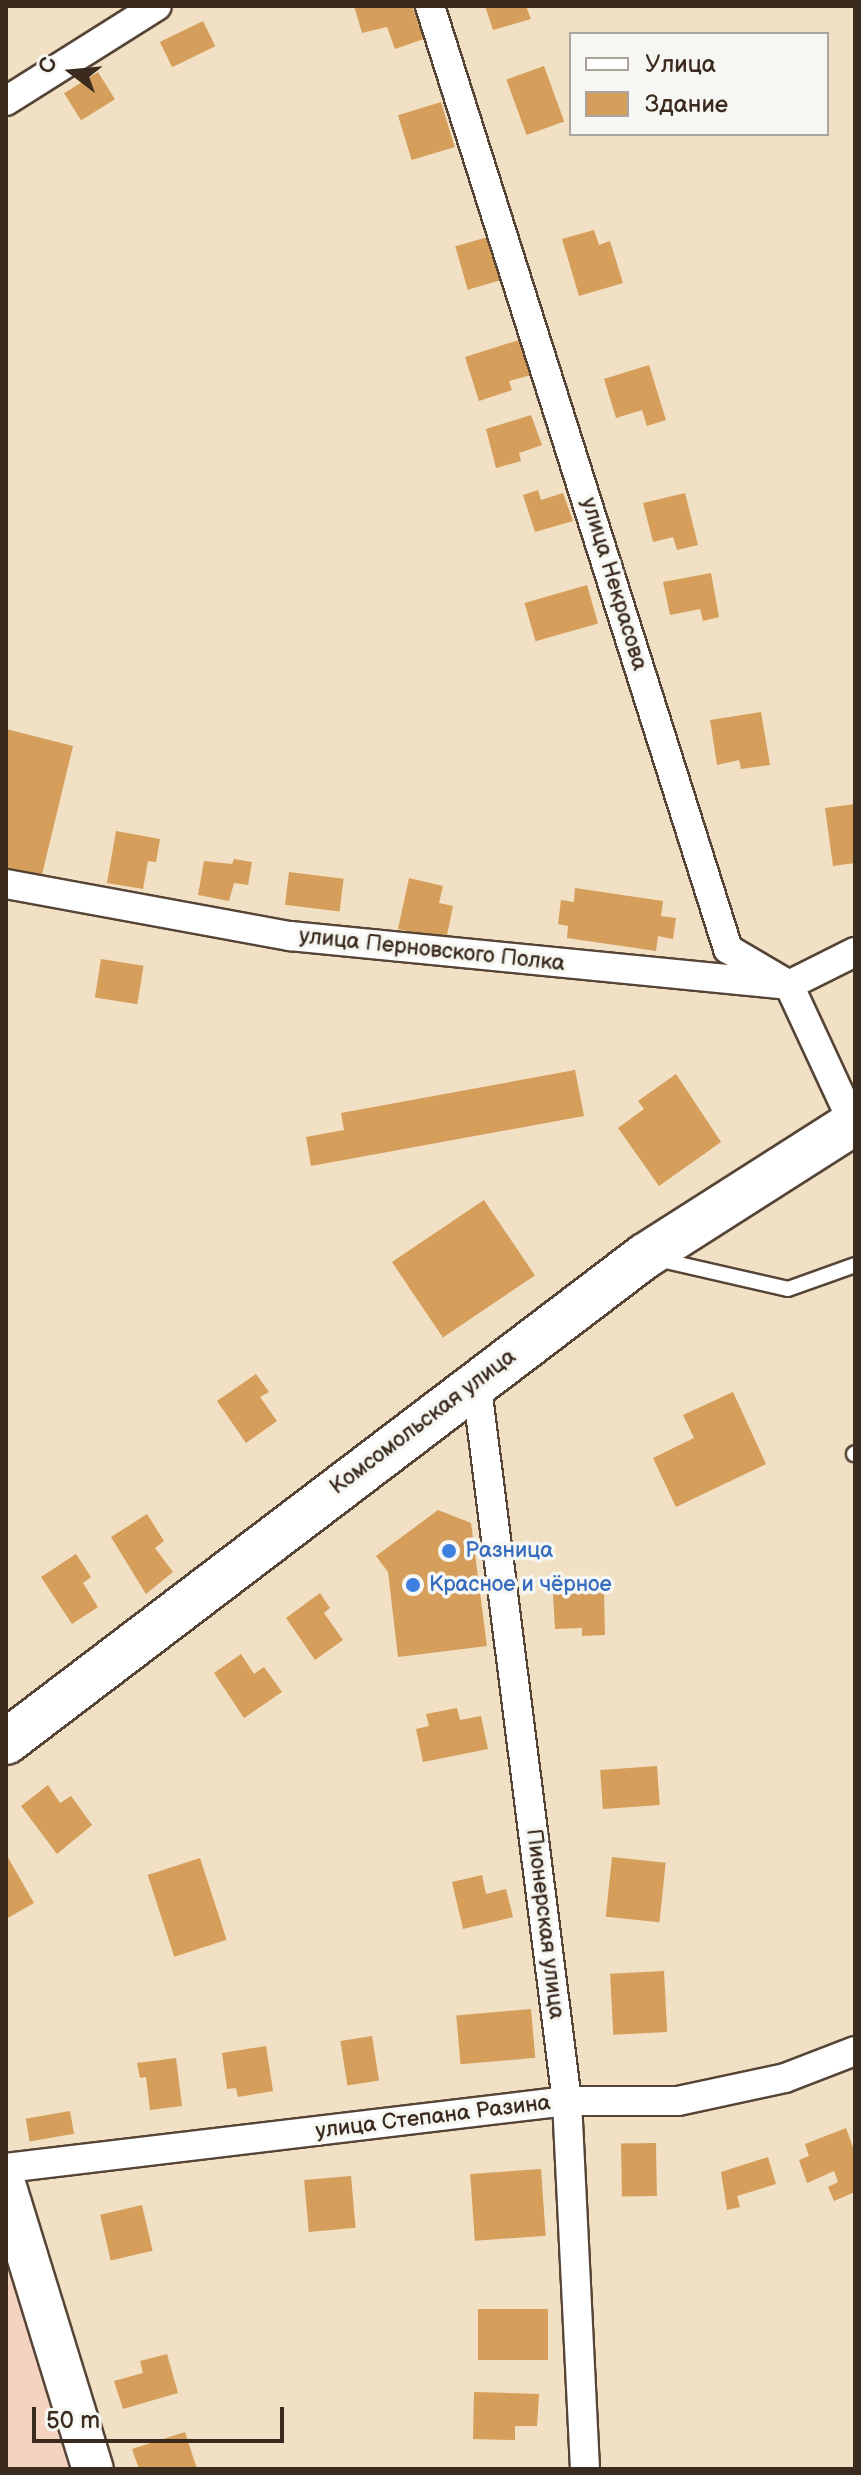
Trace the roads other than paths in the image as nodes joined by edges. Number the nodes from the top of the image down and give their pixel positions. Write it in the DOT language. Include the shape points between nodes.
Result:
graph roads {
  1 [pos="157,6"];
  2 [pos="430,6"];
  3 [pos="6,101"];
  4 [pos="6,884"];
  5 [pos="855,952"];
  6 [pos="789,985"];
  7 [pos="854,1123"];
  8 [pos="645,1256"];
  9 [pos="855,1265"];
  10 [pos="476,1380"];
  11 [pos="6,1742"];
  12 [pos="855,2051"];
  13 [pos="567,2101"];
  14 [pos="7,2192"];
  15 [pos="93,2469"];
  16 [pos="585,2469"];
  1 -- 3 [label="street"];
  2 -- 6 [label="street, улица Некрасова" via="728,949"];
  4 -- 6 [label="street, улица Перновского Полка" via="290,936"];
  5 -- 6 [label="street"];
  6 -- 7 [label="street"];
  7 -- 8 [label="main road, Комсомольская улица"];
  8 -- 9 [label="lane" via="788,1289"];
  8 -- 10 [label="main road, Комсомольская улица"];
  10 -- 11 [label="main road, Комсомольская улица"];
  10 -- 13 [label="street, Пионерская улица"];
  12 -- 13 [label="street, улица Степана Разина" via="785,2078 678,2101"];
  13 -- 14 [label="street, улица Степана Разина"];
  13 -- 16 [label="street, Пионерская улица"];
  14 -- 15 [label="street"];
}
